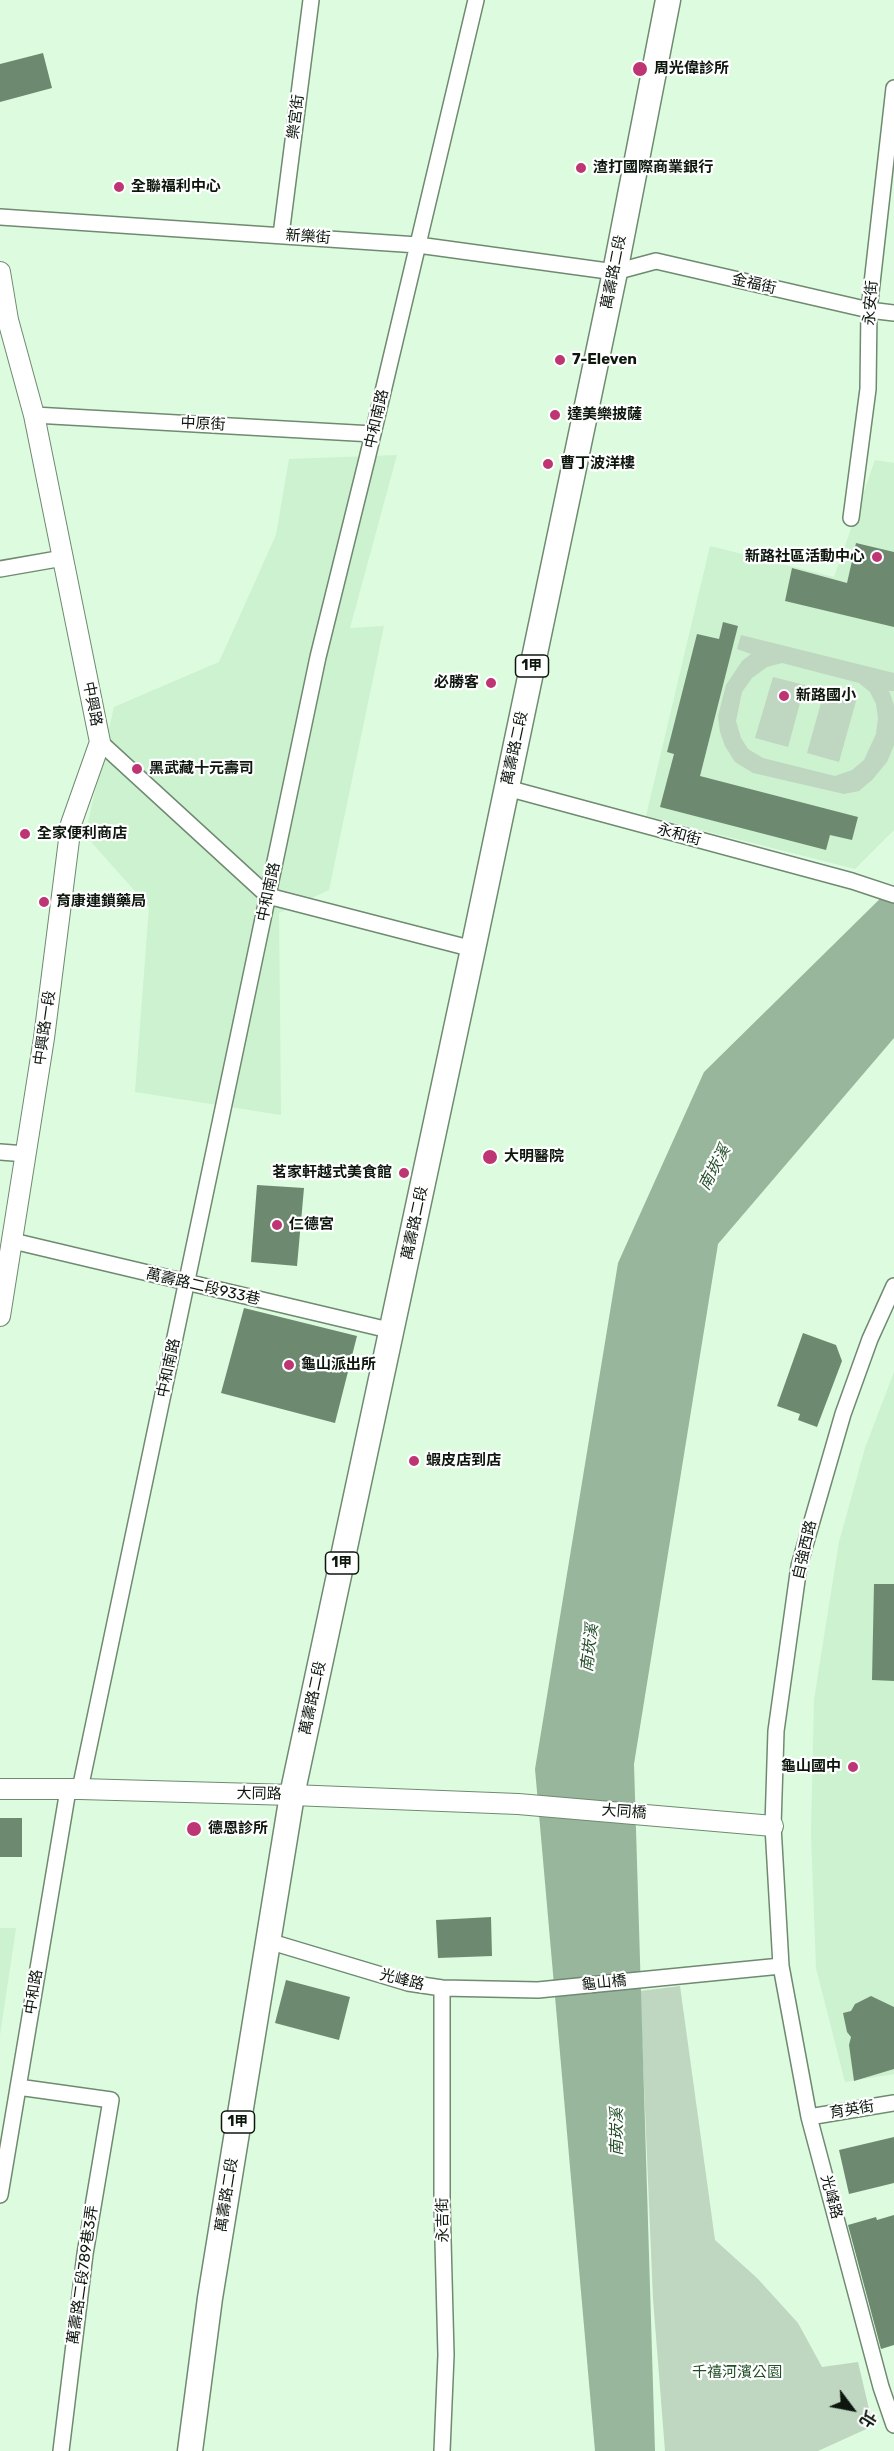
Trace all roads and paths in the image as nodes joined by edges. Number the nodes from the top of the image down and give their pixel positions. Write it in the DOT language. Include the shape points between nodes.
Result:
graph roads {
  1 [pos="311,0"];
  2 [pos="476,0"];
  3 [pos="668,0"];
  4 [pos="894,88"];
  5 [pos="0,218"];
  6 [pos="281,235"];
  7 [pos="418,245"];
  8 [pos="0,272"];
  9 [pos="615,272"];
  10 [pos="869,310"];
  11 [pos="894,313"];
  12 [pos="4,321"];
  13 [pos="34,415"];
  14 [pos="373,434"];
  15 [pos="851,518"];
  16 [pos="63,558"];
  17 [pos="0,569"];
  18 [pos="100,742"];
  19 [pos="507,789"];
  20 [pos="894,895"];
  21 [pos="268,896"];
  22 [pos="473,949"];
  23 [pos="0,1152"];
  24 [pos="26,1154"];
  25 [pos="13,1241"];
  26 [pos="187,1283"];
  27 [pos="894,1286"];
  28 [pos="0,1316"];
  29 [pos="393,1331"];
  30 [pos="74,1789"];
  31 [pos="0,1790"];
  32 [pos="292,1795"];
  33 [pos="518,1804"];
  34 [pos="773,1826"];
  35 [pos="268,1941"];
  36 [pos="781,1966"];
  37 [pos="442,1988"];
  38 [pos="540,1989"];
  39 [pos="18,2087"];
  40 [pos="894,2103"];
  41 [pos="809,2117"];
  42 [pos="0,2195"];
  43 [pos="894,2425"];
  44 [pos="61,2451"];
  45 [pos="190,2451"];
  46 [pos="442,2451"];
  1 -- 6 [label="street, 樂宮街"];
  2 -- 7 [label="street, 中和南路"];
  3 -- 9 [label="main road, 萬壽路二段 / 1甲"];
  4 -- 10 [label="street, 永安街"];
  5 -- 6 [label="street, 新樂街"];
  6 -- 7 [label="street, 新樂街"];
  7 -- 9 [label="street, 新樂街"];
  7 -- 14 [label="street, 中和南路"];
  8 -- 12 [label="street, 中興路"];
  9 -- 10 [label="street, 金福街" via="656,261"];
  9 -- 19 [label="main road, 萬壽路二段 / 1甲"];
  10 -- 11 [label="street, 金福街"];
  10 -- 15 [label="street, 永安街" via="868,389"];
  12 -- 13 [label="street, 中興路"];
  13 -- 14 [label="street, 中原街"];
  13 -- 16 [label="street, 中興路"];
  14 -- 21 [label="street, 中和南路" via="318,657"];
  16 -- 17 [label="street"];
  16 -- 18 [label="street, 中興路"];
  18 -- 21 [label="street, 中興路"];
  18 -- 24 [label="street, 中興路一段" via="71,824"];
  19 -- 20 [label="street, 永和街"];
  19 -- 22 [label="main road, 萬壽路二段 / 1甲"];
  21 -- 22 [label="street, 中興路"];
  21 -- 26 [label="street, 中和南路"];
  22 -- 29 [label="main road, 萬壽路二段 / 1甲"];
  23 -- 24 [label="street"];
  24 -- 25 [label="street, 中興路一段"];
  25 -- 26 [label="street, 萬壽路二段933巷"];
  25 -- 28 [label="street, 中興路一段"];
  26 -- 29 [label="street, 萬壽路二段933巷"];
  26 -- 30 [label="street, 中和南路"];
  27 -- 34 [label="street, 自強西路" via="843,1414 799,1566 776,1731"];
  29 -- 32 [label="main road, 萬壽路二段 / 1甲"];
  30 -- 31 [label="street, 大同路"];
  30 -- 32 [label="street, 大同路"];
  30 -- 39 [label="street, 中和路"];
  32 -- 33 [label="street, 大同路"];
  32 -- 35 [label="main road, 萬壽路二段 / 1甲"];
  33 -- 34 [label="street, 大同橋"];
  34 -- 36 [label="street, 光峰路"];
  35 -- 37 [label="street, 光峰路" via="408,1983"];
  35 -- 45 [label="main road, 萬壽路二段 / 1甲" via="210,2298"];
  36 -- 38 [label="street, 龜山橋"];
  36 -- 41 [label="street, 光峰路"];
  37 -- 38 [label="street, 光峰路"];
  37 -- 46 [label="street, 永吉街" via="446,2355"];
  39 -- 42 [label="street, 中和路"];
  39 -- 44 [label="street, 萬壽路二段789巷3弄" via="111,2100 85,2254"];
  40 -- 41 [label="street, 育英街"];
  41 -- 43 [label="street, 光峰路"];
}
